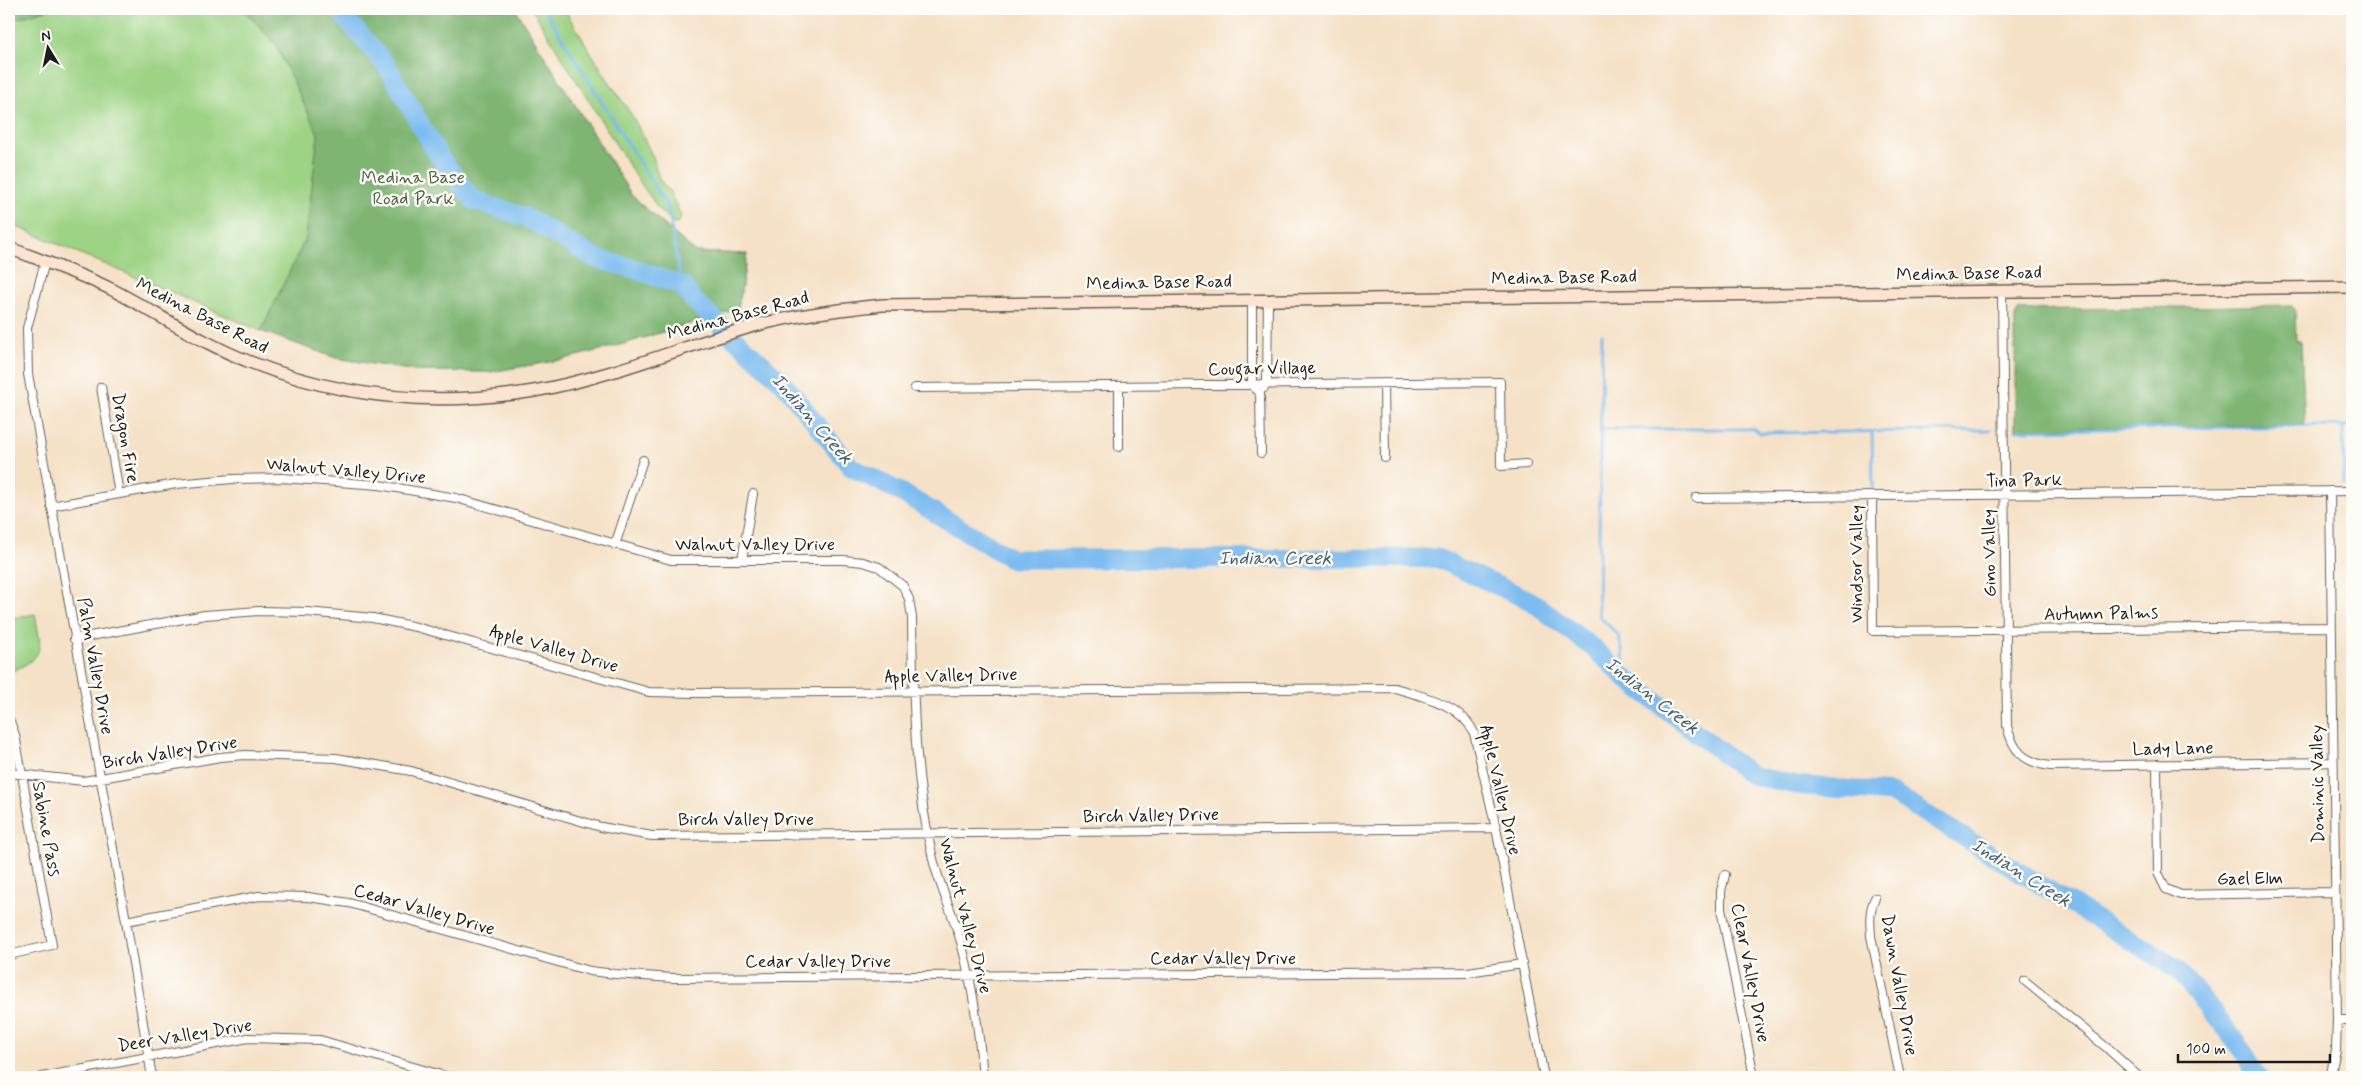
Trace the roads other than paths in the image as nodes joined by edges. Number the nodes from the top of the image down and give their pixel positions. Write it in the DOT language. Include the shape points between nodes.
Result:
graph roads {
  1 [pos="9,248"];
  2 [pos="45,262"];
  3 [pos="2352,287"];
  4 [pos="2002,291"];
  5 [pos="1252,299"];
  6 [pos="1268,299"];
  7 [pos="1384,383"];
  8 [pos="1267,384"];
  9 [pos="1252,385"];
  10 [pos="101,386"];
  11 [pos="1119,386"];
  12 [pos="915,388"];
  13 [pos="1260,393"];
  14 [pos="1119,447"];
  15 [pos="1261,453"];
  16 [pos="1385,458"];
  17 [pos="643,460"];
  18 [pos="1526,464"];
  19 [pos="2330,491"];
  20 [pos="2352,491"];
  21 [pos="119,494"];
  22 [pos="753,494"];
  23 [pos="1872,496"];
  24 [pos="2004,496"];
  25 [pos="1696,498"];
  26 [pos="51,506"];
  27 [pos="615,545"];
  28 [pos="742,560"];
  29 [pos="2330,627"];
  30 [pos="2006,630"];
  31 [pos="1873,631"];
  32 [pos="74,639"];
  33 [pos="913,691"];
  34 [pos="9,719"];
  35 [pos="2018,752"];
  36 [pos="2332,762"];
  37 [pos="2157,764"];
  38 [pos="9,772"];
  39 [pos="20,772"];
  40 [pos="100,780"];
  41 [pos="1496,828"];
  42 [pos="928,834"];
  43 [pos="1725,875"];
  44 [pos="2335,892"];
  45 [pos="1875,898"];
  46 [pos="126,921"];
  47 [pos="9,955"];
  48 [pos="1522,964"];
  49 [pos="969,977"];
  50 [pos="2025,981"];
  51 [pos="2337,1020"];
  52 [pos="2352,1020"];
  53 [pos="148,1057"];
  54 [pos="2330,1076"];
  55 [pos="42,1077"];
  56 [pos="152,1077"];
  57 [pos="448,1077"];
  58 [pos="983,1077"];
  59 [pos="1544,1077"];
  60 [pos="1754,1077"];
  61 [pos="1900,1077"];
  62 [pos="2139,1077"];
  1 -- 2 [label="street, Medina Base Road"];
  2 -- 5 [label="street, Medina Base Road" via="111,289 249,361 338,388 378,396 420,399 465,399 537,391 806,314 882,305"];
  2 -- 26 [label="street, Palm Valley Drive" via="26,342 28,374"];
  3 -- 4 [label="street, Medina Base Road"];
  4 -- 6 [label="street, Medina Base Road"];
  4 -- 24 [label="street, Gino Valley"];
  5 -- 6 [label="street, Medina Base Road"];
  5 -- 9 [label="street"];
  6 -- 8 [label="street"];
  7 -- 8 [label="street, Cougar Village"];
  7 -- 16 [label="street"];
  7 -- 18 [label="street, Cougar Village" via="1500,382 1501,466"];
  8 -- 9 [label="street, Cougar Village"];
  8 -- 13 [label="street"];
  9 -- 11 [label="street, Cougar Village"];
  9 -- 13 [label="street"];
  10 -- 21 [label="street, Dragon Fire"];
  11 -- 12 [label="street, Cougar Village"];
  11 -- 14 [label="street"];
  13 -- 15 [label="street"];
  17 -- 27 [label="street"];
  19 -- 20 [label="street, Tina Park"];
  19 -- 24 [label="street, Tina Park"];
  19 -- 29 [label="street, Dominic Valley"];
  21 -- 26 [label="street, Walnut Valley Drive"];
  21 -- 27 [label="street, Walnut Valley Drive" via="232,479 282,478 379,484 456,498"];
  22 -- 28 [label="street"];
  23 -- 24 [label="street, Tina Park"];
  23 -- 25 [label="street, Tina Park"];
  23 -- 31 [label="street, Windsor Valley"];
  24 -- 30 [label="street, Gino Valley"];
  26 -- 32 [label="street, Palm Valley Drive"];
  27 -- 28 [label="street, Walnut Valley Drive" via="671,560"];
  28 -- 33 [label="street, Walnut Valley Drive" via="854,561 879,567 892,576 903,586 909,599"];
  29 -- 30 [label="street, Autumn Palms"];
  29 -- 36 [label="street, Dominic Valley"];
  30 -- 31 [label="street, Autumn Palms"];
  30 -- 35 [label="street, Gino Valley" via="2007,726"];
  32 -- 33 [label="street, Apple Valley Drive" via="205,615 307,612 373,618 416,627 649,692"];
  32 -- 40 [label="street, Palm Valley Drive"];
  33 -- 41 [label="street, Apple Valley Drive" via="1396,688 1450,708 1469,723"];
  33 -- 42 [label="street, Walnut Valley Drive" via="915,753"];
  34 -- 39 [label="street, Sabine Pass" via="15,735"];
  35 -- 37 [label="street, Lady Lane" via="2030,760 2050,766"];
  36 -- 37 [label="street, Lady Lane"];
  36 -- 44 [label="street, Dominic Valley"];
  37 -- 44 [label="street, Gael Elm" via="2158,873 2166,889 2181,895"];
  38 -- 39 [label="street, Birch Valley Drive"];
  39 -- 40 [label="street, Birch Valley Drive" via="84,781"];
  39 -- 47 [label="street, Sabine Pass" via="52,945"];
  40 -- 42 [label="street, Birch Valley Drive" via="220,757 336,758 411,771 601,827 644,835"];
  40 -- 46 [label="street, Palm Valley Drive"];
  41 -- 42 [label="street, Birch Valley Drive"];
  41 -- 48 [label="street, Apple Valley Drive"];
  42 -- 49 [label="street, Walnut Valley Drive"];
  43 -- 60 [label="street, Clear Valley Drive" via="1720,891 1721,909"];
  44 -- 51 [label="street, Dominic Valley"];
  45 -- 61 [label="street, Dawn Valley Drive" via="1869,917 1871,936"];
  46 -- 49 [label="street, Cedar Valley Drive" via="259,896 308,897 348,904 555,962 615,974 672,978"];
  46 -- 53 [label="street, Palm Valley Drive"];
  48 -- 49 [label="street, Cedar Valley Drive" via="1468,972 993,974"];
  48 -- 59 [label="street, Apple Valley Drive"];
  49 -- 58 [label="street, Walnut Valley Drive"];
  50 -- 62 [label="street"];
  51 -- 52 [label="street"];
  51 -- 54 [label="street, Dominic Valley" via="2336,1051"];
  53 -- 55 [label="street, Deer Valley Drive"];
  53 -- 56 [label="street, Palm Valley Drive"];
  53 -- 57 [label="street, Deer Valley Drive" via="248,1038 299,1039 328,1043"];
}
